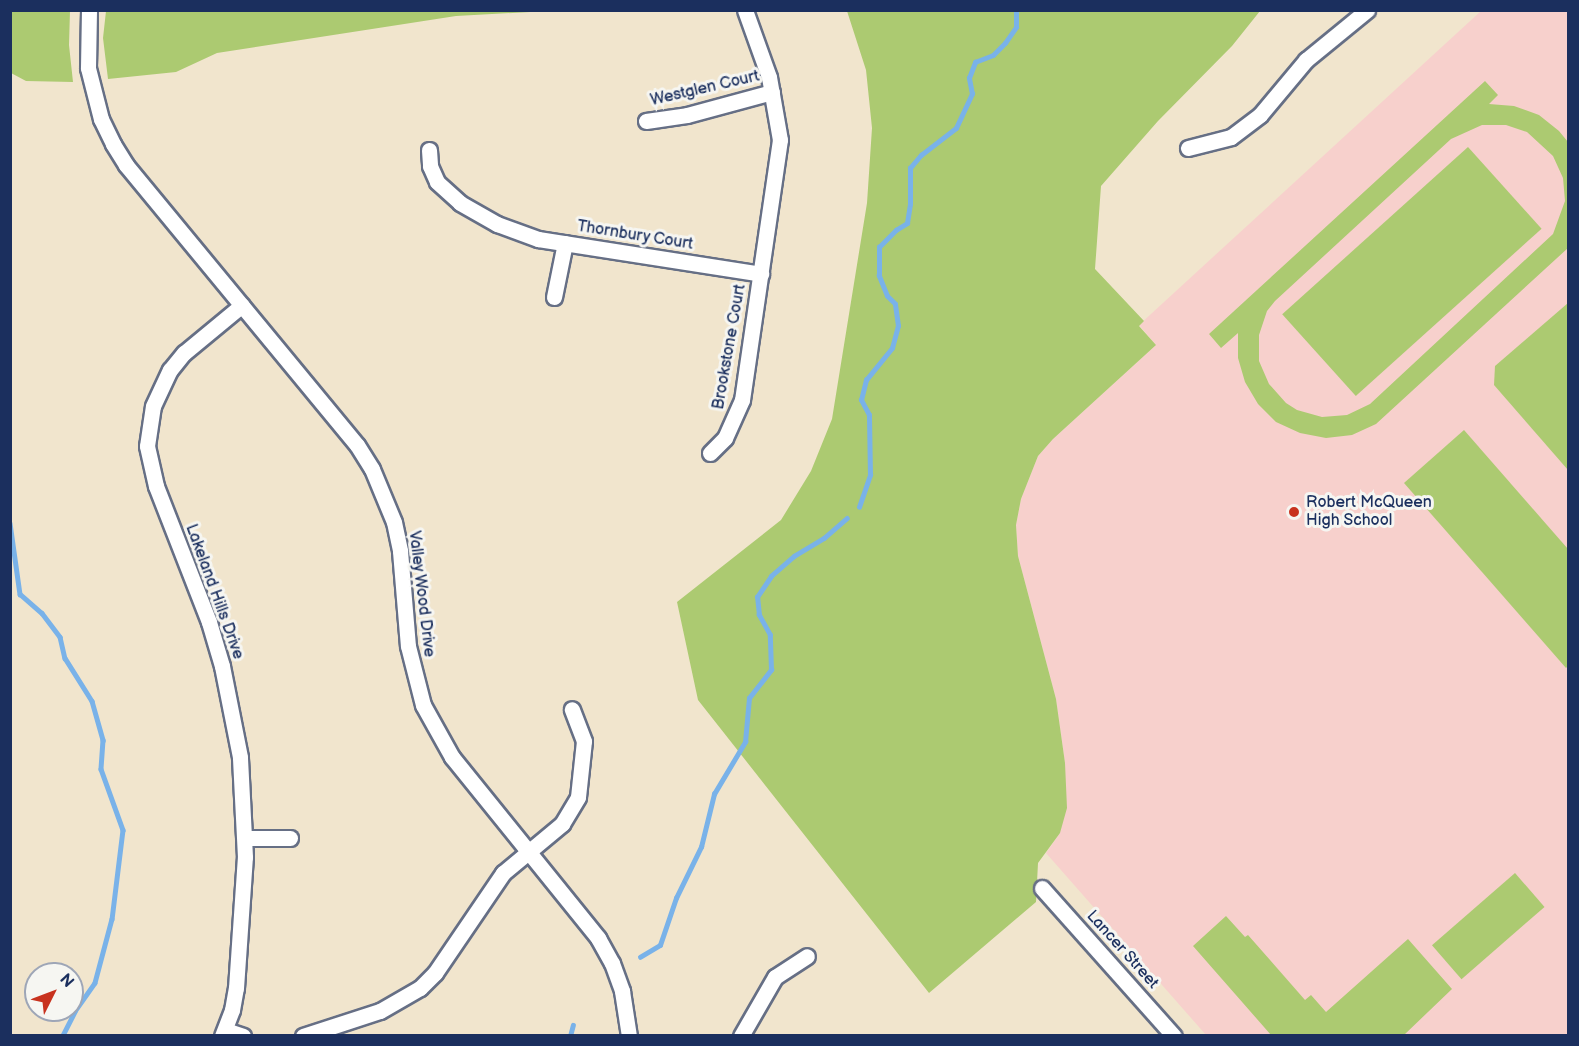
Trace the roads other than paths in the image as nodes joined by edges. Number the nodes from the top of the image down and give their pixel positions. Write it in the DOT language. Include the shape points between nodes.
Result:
graph roads {
  1 [pos="89,10"];
  2 [pos="745,10"];
  3 [pos="1367,10"];
  4 [pos="772,92"];
  5 [pos="646,121"];
  6 [pos="1188,148"];
  7 [pos="429,150"];
  8 [pos="565,243"];
  9 [pos="760,274"];
  10 [pos="554,297"];
  11 [pos="242,305"];
  12 [pos="710,453"];
  13 [pos="572,709"];
  14 [pos="245,838"];
  15 [pos="290,838"];
  16 [pos="529,852"];
  17 [pos="1042,888"];
  18 [pos="807,956"];
  19 [pos="224,1033"];
  20 [pos="243,1035"];
  21 [pos="303,1035"];
  22 [pos="629,1035"];
  23 [pos="741,1035"];
  24 [pos="1174,1035"];
  1 -- 11 [label="street, Valley Wood Drive" via="88,68 113,144"];
  2 -- 4 [label="street"];
  3 -- 6 [label="street" via="1306,60 1260,115 1231,137"];
  4 -- 5 [label="street, Westglen Court" via="687,115"];
  4 -- 9 [label="street" via="780,140"];
  7 -- 8 [label="street, Thornbury Court" via="437,182 460,203 497,224"];
  8 -- 9 [label="street, Thornbury Court"];
  8 -- 10 [label="street"];
  9 -- 12 [label="street, Brookstone Court" via="742,400 725,438"];
  11 -- 14 [label="street, Lakeland Hills Drive" via="184,353 170,370 153,406 147,446 156,486 222,666 240,757"];
  11 -- 16 [label="street, Valley Wood Drive" via="357,445 372,469 394,522 408,646 423,705 452,757"];
  13 -- 16 [label="street" via="584,741 578,797 562,824"];
  14 -- 15 [label="street"];
  14 -- 19 [label="street, Lakeland Hills Drive" via="236,988"];
  16 -- 21 [label="street" via="503,873 435,973 420,988 380,1011"];
  16 -- 22 [label="street, Valley Wood Drive" via="598,938 612,963 622,991"];
  17 -- 24 [label="street, Lancer Street"];
  18 -- 23 [label="street" via="775,976"];
  19 -- 20 [label="street"];
}
